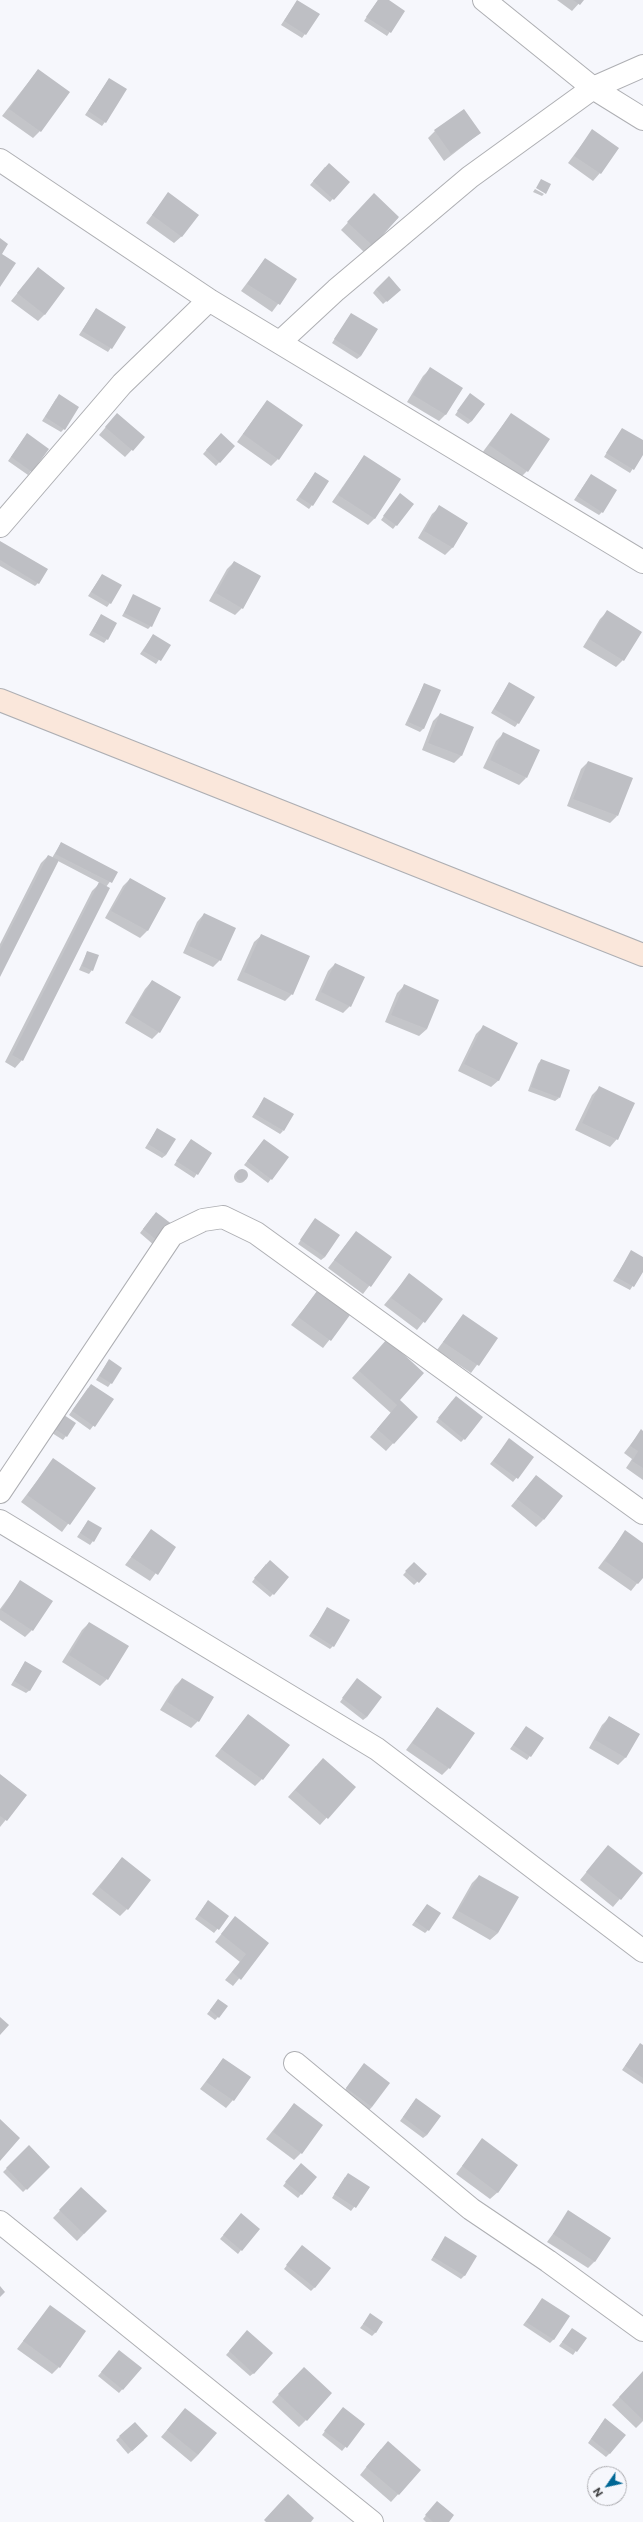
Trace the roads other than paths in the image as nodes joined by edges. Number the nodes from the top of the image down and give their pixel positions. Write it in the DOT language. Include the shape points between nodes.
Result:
graph roads {
  1 [pos="484,0"];
  2 [pos="643,66"];
  3 [pos="593,88"];
  4 [pos="643,120"];
  5 [pos="0,160"];
  6 [pos="209,300"];
  7 [pos="280,342"];
  8 [pos="0,526"];
  9 [pos="643,562"];
  10 [pos="0,700"];
  11 [pos="643,956"];
  12 [pos="0,1492"];
  13 [pos="643,1513"];
  14 [pos="0,1521"];
  15 [pos="643,1951"];
  16 [pos="296,2063"];
  17 [pos="0,2222"];
  18 [pos="643,2330"];
  19 [pos="372,2522"];
  1 -- 3 [label="street"];
  2 -- 3 [label="street"];
  3 -- 4 [label="street"];
  3 -- 7 [label="street" via="470,177 336,290"];
  5 -- 6 [label="street"];
  6 -- 7 [label="street"];
  6 -- 8 [label="street" via="122,384"];
  7 -- 9 [label="street"];
  10 -- 11 [label="main road"];
  12 -- 13 [label="street" via="172,1235 203,1220 223,1217 256,1233"];
  14 -- 15 [label="street" via="377,1749"];
  16 -- 18 [label="street" via="471,2209"];
  17 -- 19 [label="street"];
}
